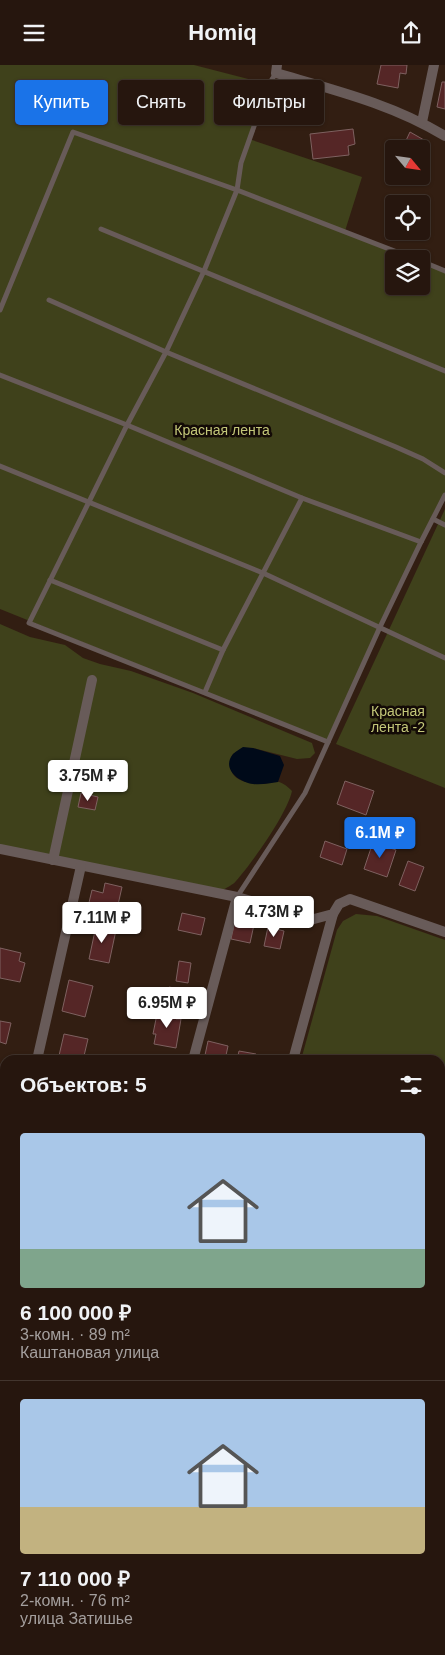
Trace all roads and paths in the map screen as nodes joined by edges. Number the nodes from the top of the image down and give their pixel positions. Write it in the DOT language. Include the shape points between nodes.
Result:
graph roads {
  1 [pos="434,65"];
  2 [pos="277,69"];
  3 [pos="422,122"];
  4 [pos="445,136"];
  5 [pos="237,190"];
  6 [pos="101,229"];
  7 [pos="392,250"];
  8 [pos="430,265"];
  9 [pos="204,271"];
  10 [pos="445,271"];
  11 [pos="49,300"];
  12 [pos="0,310"];
  13 [pos="166,352"];
  14 [pos="445,371"];
  15 [pos="0,375"];
  16 [pos="127,425"];
  17 [pos="0,466"];
  18 [pos="445,473"];
  19 [pos="445,495"];
  20 [pos="302,498"];
  21 [pos="88,503"];
  22 [pos="432,519"];
  23 [pos="445,525"];
  24 [pos="421,542"];
  25 [pos="263,573"];
  26 [pos="50,580"];
  27 [pos="380,627"];
  28 [pos="223,650"];
  29 [pos="445,658"];
  30 [pos="92,680"];
  31 [pos="205,692"];
  32 [pos="328,742"];
  33 [pos="0,849"];
  34 [pos="53,860"];
  35 [pos="81,866"];
  36 [pos="237,897"];
  37 [pos="333,914"];
  38 [pos="445,932"];
  39 [pos="38,1055"];
  40 [pos="194,1055"];
  41 [pos="294,1055"];
  1 -- 3 [label="street"];
  2 -- 3 [label="street" via="384,105"];
  2 -- 5 [label="lane" via="241,163"];
  3 -- 4 [label="street"];
  5 -- 7 [label="lane"];
  5 -- 9 [label="lane"];
  5 -- 12 [label="lane" via="73,132"];
  6 -- 9 [label="lane"];
  8 -- 10 [label="lane"];
  9 -- 13 [label="lane"];
  9 -- 14 [label="lane"];
  11 -- 13 [label="lane"];
  13 -- 16 [label="lane"];
  13 -- 18 [label="lane" via="396,447"];
  15 -- 16 [label="lane"];
  16 -- 20 [label="lane"];
  16 -- 21 [label="lane"];
  17 -- 21 [label="lane"];
  19 -- 22 [label="lane"];
  20 -- 24 [label="lane"];
  20 -- 25 [label="lane"];
  21 -- 25 [label="lane"];
  21 -- 26 [label="lane"];
  22 -- 23 [label="lane"];
  22 -- 24 [label="lane"];
  24 -- 27 [label="lane"];
  25 -- 27 [label="lane"];
  25 -- 28 [label="lane"];
  26 -- 28 [label="lane"];
  26 -- 31 [label="lane" via="29,623"];
  27 -- 29 [label="lane"];
  27 -- 32 [label="lane"];
  28 -- 31 [label="lane"];
  30 -- 34 [label="street"];
  31 -- 32 [label="lane"];
  32 -- 36 [label="lane" via="306,793"];
  33 -- 34 [label="street"];
  34 -- 35 [label="street"];
  35 -- 36 [label="street"];
  35 -- 39 [label="street"];
  36 -- 37 [label="street" via="314,919"];
  36 -- 40 [label="street"];
  37 -- 38 [label="street" via="339,904 350,899"];
  37 -- 41 [label="street"];
}
